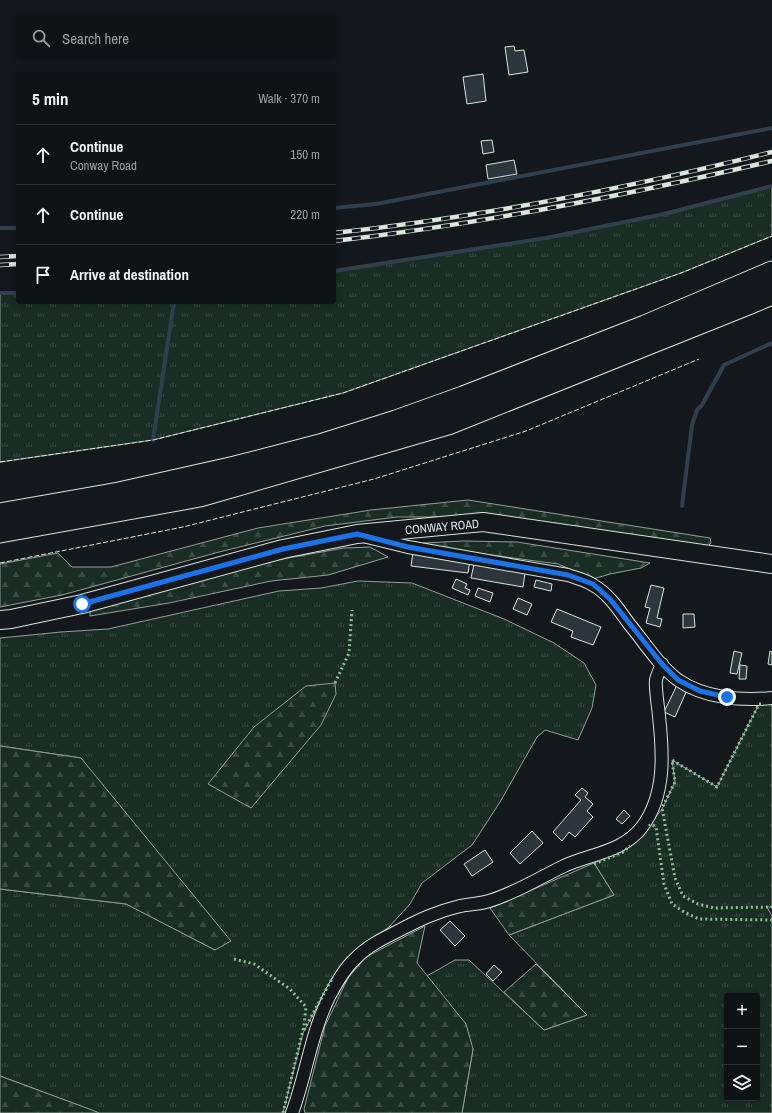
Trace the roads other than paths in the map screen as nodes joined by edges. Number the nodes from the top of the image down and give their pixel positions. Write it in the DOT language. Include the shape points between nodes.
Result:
graph roads {
  1 [pos="772,272"];
  2 [pos="772,294"];
  3 [pos="0,514"];
  4 [pos="0,532"];
  5 [pos="357,534"];
  6 [pos="772,564"];
  7 [pos="0,620"];
  8 [pos="662,664"];
  9 [pos="772,698"];
  10 [pos="292,1113"];
  1 -- 3 [label="highway" via="645,326 463,397 320,445 119,493"];
  2 -- 4 [label="highway" via="448,424 200,496"];
  5 -- 6 [label="main road, CONWAY ROAD" via="483,522"];
  5 -- 7 [label="main road, CONWAY ROAD" via="283,549 82,604 11,620"];
  5 -- 8 [label="street" via="408,547 568,575 593,584 610,599"];
  8 -- 9 [label="street" via="678,680 700,691 727,697"];
  8 -- 10 [label="street" via="656,680 662,739 662,776 654,806 642,827 628,841 607,852 565,866 518,890 489,901 430,915 366,950 343,974 330,996 318,1023"];
}
